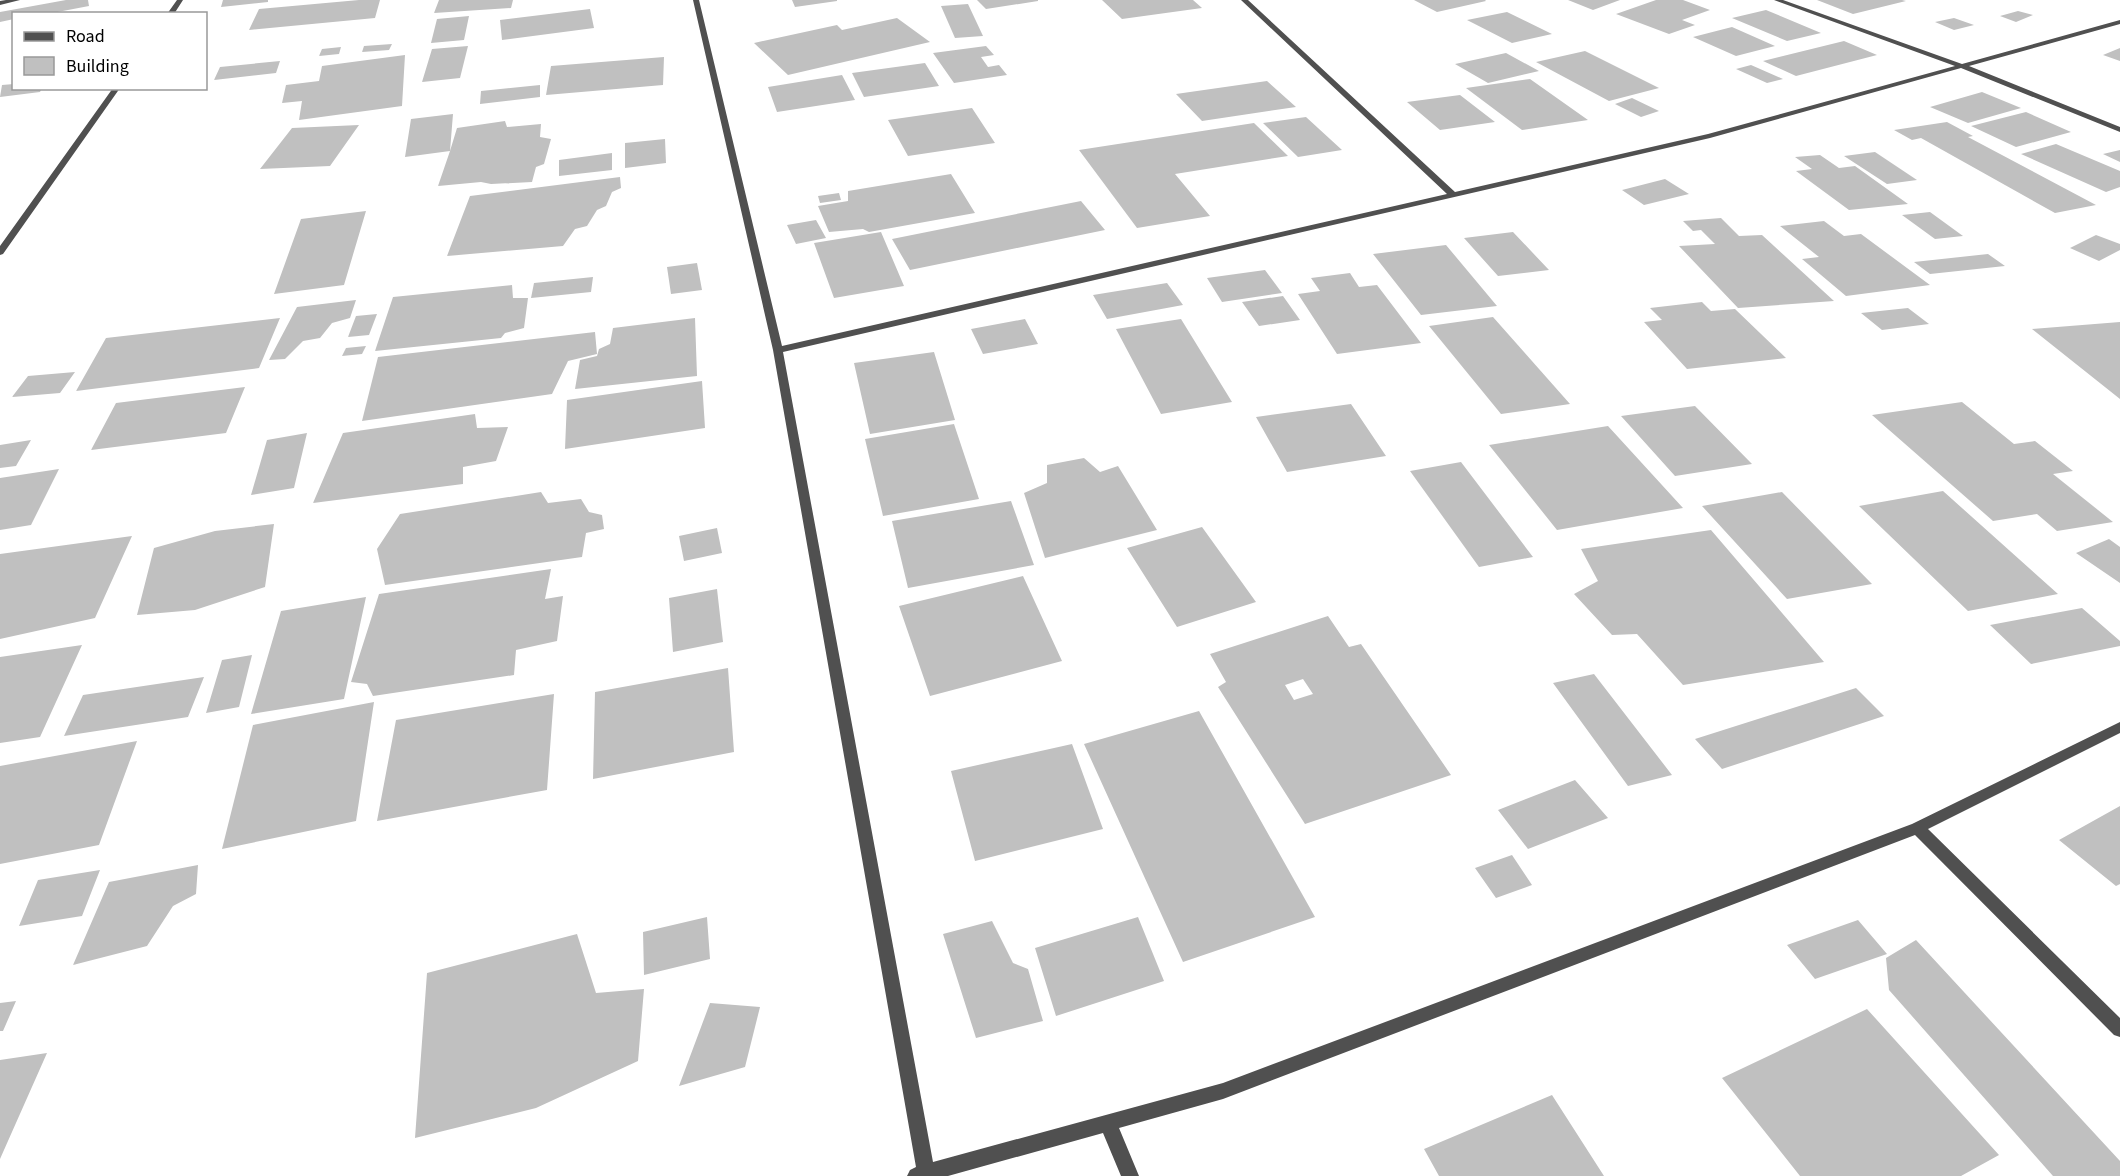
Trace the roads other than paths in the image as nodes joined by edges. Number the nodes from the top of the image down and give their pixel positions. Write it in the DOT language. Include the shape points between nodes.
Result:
graph roads {
  1 [pos="16,0"];
  2 [pos="696,0"];
  3 [pos="1244,0"];
  4 [pos="1777,0"];
  5 [pos="0,3"];
  6 [pos="2120,22"];
  7 [pos="1962,66"];
  8 [pos="116,90"];
  9 [pos="2120,130"];
  10 [pos="1453,195"];
  11 [pos="0,252"];
  12 [pos="778,350"];
  13 [pos="2120,727"];
  14 [pos="1917,828"];
  15 [pos="2120,1029"];
  16 [pos="1108,1123"];
  17 [pos="921,1175"];
  18 [pos="1130,1176"];
  1 -- 5 [label="street"];
  2 -- 12 [label="street"];
  3 -- 10 [label="street"];
  4 -- 7 [label="street"];
  6 -- 7 [label="street"];
  7 -- 9 [label="street"];
  7 -- 10 [label="street" via="1710,136"];
  8 -- 11 [label="street"];
  10 -- 12 [label="street"];
  12 -- 17 [label="street"];
  13 -- 14 [label="street"];
  14 -- 15 [label="street"];
  14 -- 16 [label="street" via="1223,1091"];
  16 -- 17 [label="street"];
  16 -- 18 [label="street"];
}
